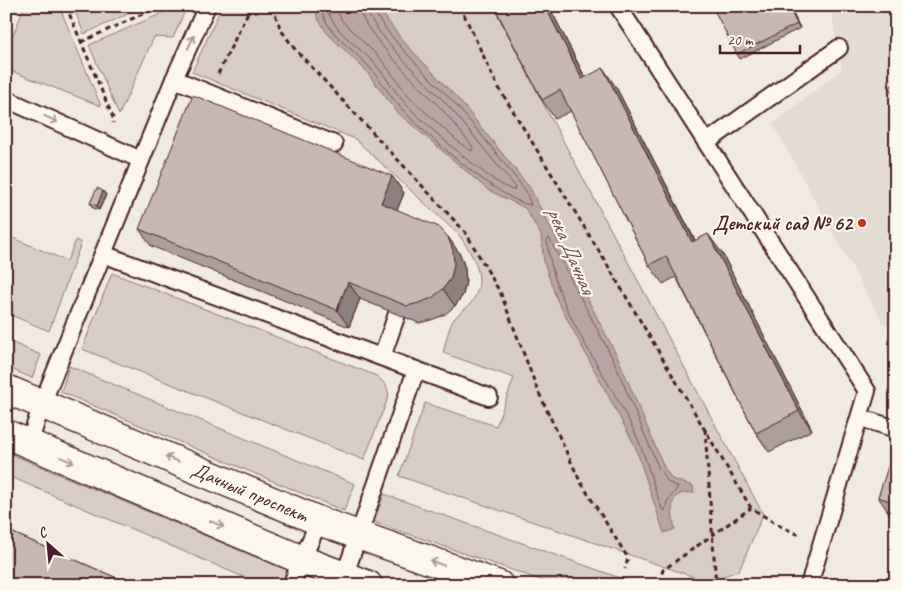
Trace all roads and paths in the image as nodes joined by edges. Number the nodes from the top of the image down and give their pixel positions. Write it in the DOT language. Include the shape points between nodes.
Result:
graph roads {
  1 [pos="66,6"];
  2 [pos="160,6"];
  3 [pos="207,6"];
  4 [pos="251,6"];
  5 [pos="272,6"];
  6 [pos="460,6"];
  7 [pos="618,6"];
  8 [pos="81,42"];
  9 [pos="839,48"];
  10 [pos="174,78"];
  11 [pos="209,93"];
  12 [pos="6,99"];
  13 [pos="707,142"];
  14 [pos="334,144"];
  15 [pos="119,151"];
  16 [pos="141,160"];
  17 [pos="103,254"];
  18 [pos="397,314"];
  19 [pos="382,357"];
  20 [pos="416,370"];
  21 [pos="6,389"];
  22 [pos="489,397"];
  23 [pos="42,404"];
  24 [pos="861,418"];
  25 [pos="705,428"];
  26 [pos="896,429"];
  27 [pos="18,439"];
  28 [pos="751,508"];
  29 [pos="319,521"];
  30 [pos="712,533"];
  31 [pos="359,535"];
  32 [pos="822,542"];
  33 [pos="302,560"];
  34 [pos="625,569"];
  35 [pos="356,581"];
  36 [pos="659,582"];
  37 [pos="291,585"];
  38 [pos="500,585"];
  39 [pos="716,585"];
  40 [pos="809,585"];
  1 -- 8 [label="path"];
  2 -- 8 [label="path"];
  10 -- 3 [label="lane, one-way"];
  4 -- 11 [label="path"];
  5 -- 34 [label="path" via="281,30 294,48 466,233 501,294 538,391 580,481 628,558"];
  6 -- 25 [label="path" via="497,85"];
  7 -- 13 [label="lane"];
  8 -- 15 [label="path" via="114,120 108,138 122,143"];
  9 -- 13 [label="lane"];
  10 -- 11 [label="lane"];
  10 -- 16 [label="lane"];
  11 -- 14 [label="lane"];
  12 -- 15 [label="lane, one-way"];
  13 -- 24 [label="lane" via="867,391"];
  15 -- 16 [label="lane"];
  16 -- 17 [label="lane"];
  17 -- 19 [label="lane"];
  17 -- 23 [label="lane"];
  18 -- 19 [label="lane"];
  19 -- 20 [label="lane"];
  20 -- 22 [label="lane"];
  20 -- 31 [label="lane"];
  21 -- 23 [label="main road, Дачный проспект"];
  23 -- 27 [label="lane"];
  29 -- 23 [label="main road, Дачный проспект, one-way"];
  24 -- 26 [label="lane"];
  24 -- 32 [label="lane"];
  25 -- 28 [label="path"];
  25 -- 30 [label="path"];
  27 -- 33 [label="main road, one-way"];
  28 -- 30 [label="path"];
  28 -- 32 [label="path" via="780,526"];
  29 -- 31 [label="main road, Дачный проспект"];
  29 -- 33 [label="lane"];
  30 -- 36 [label="path" via="663,570"];
  30 -- 39 [label="path"];
  31 -- 35 [label="lane"];
  38 -- 31 [label="main road, Дачный проспект, one-way"];
  32 -- 40 [label="lane"];
  33 -- 35 [label="main road"];
  33 -- 37 [label="lane"];
}
